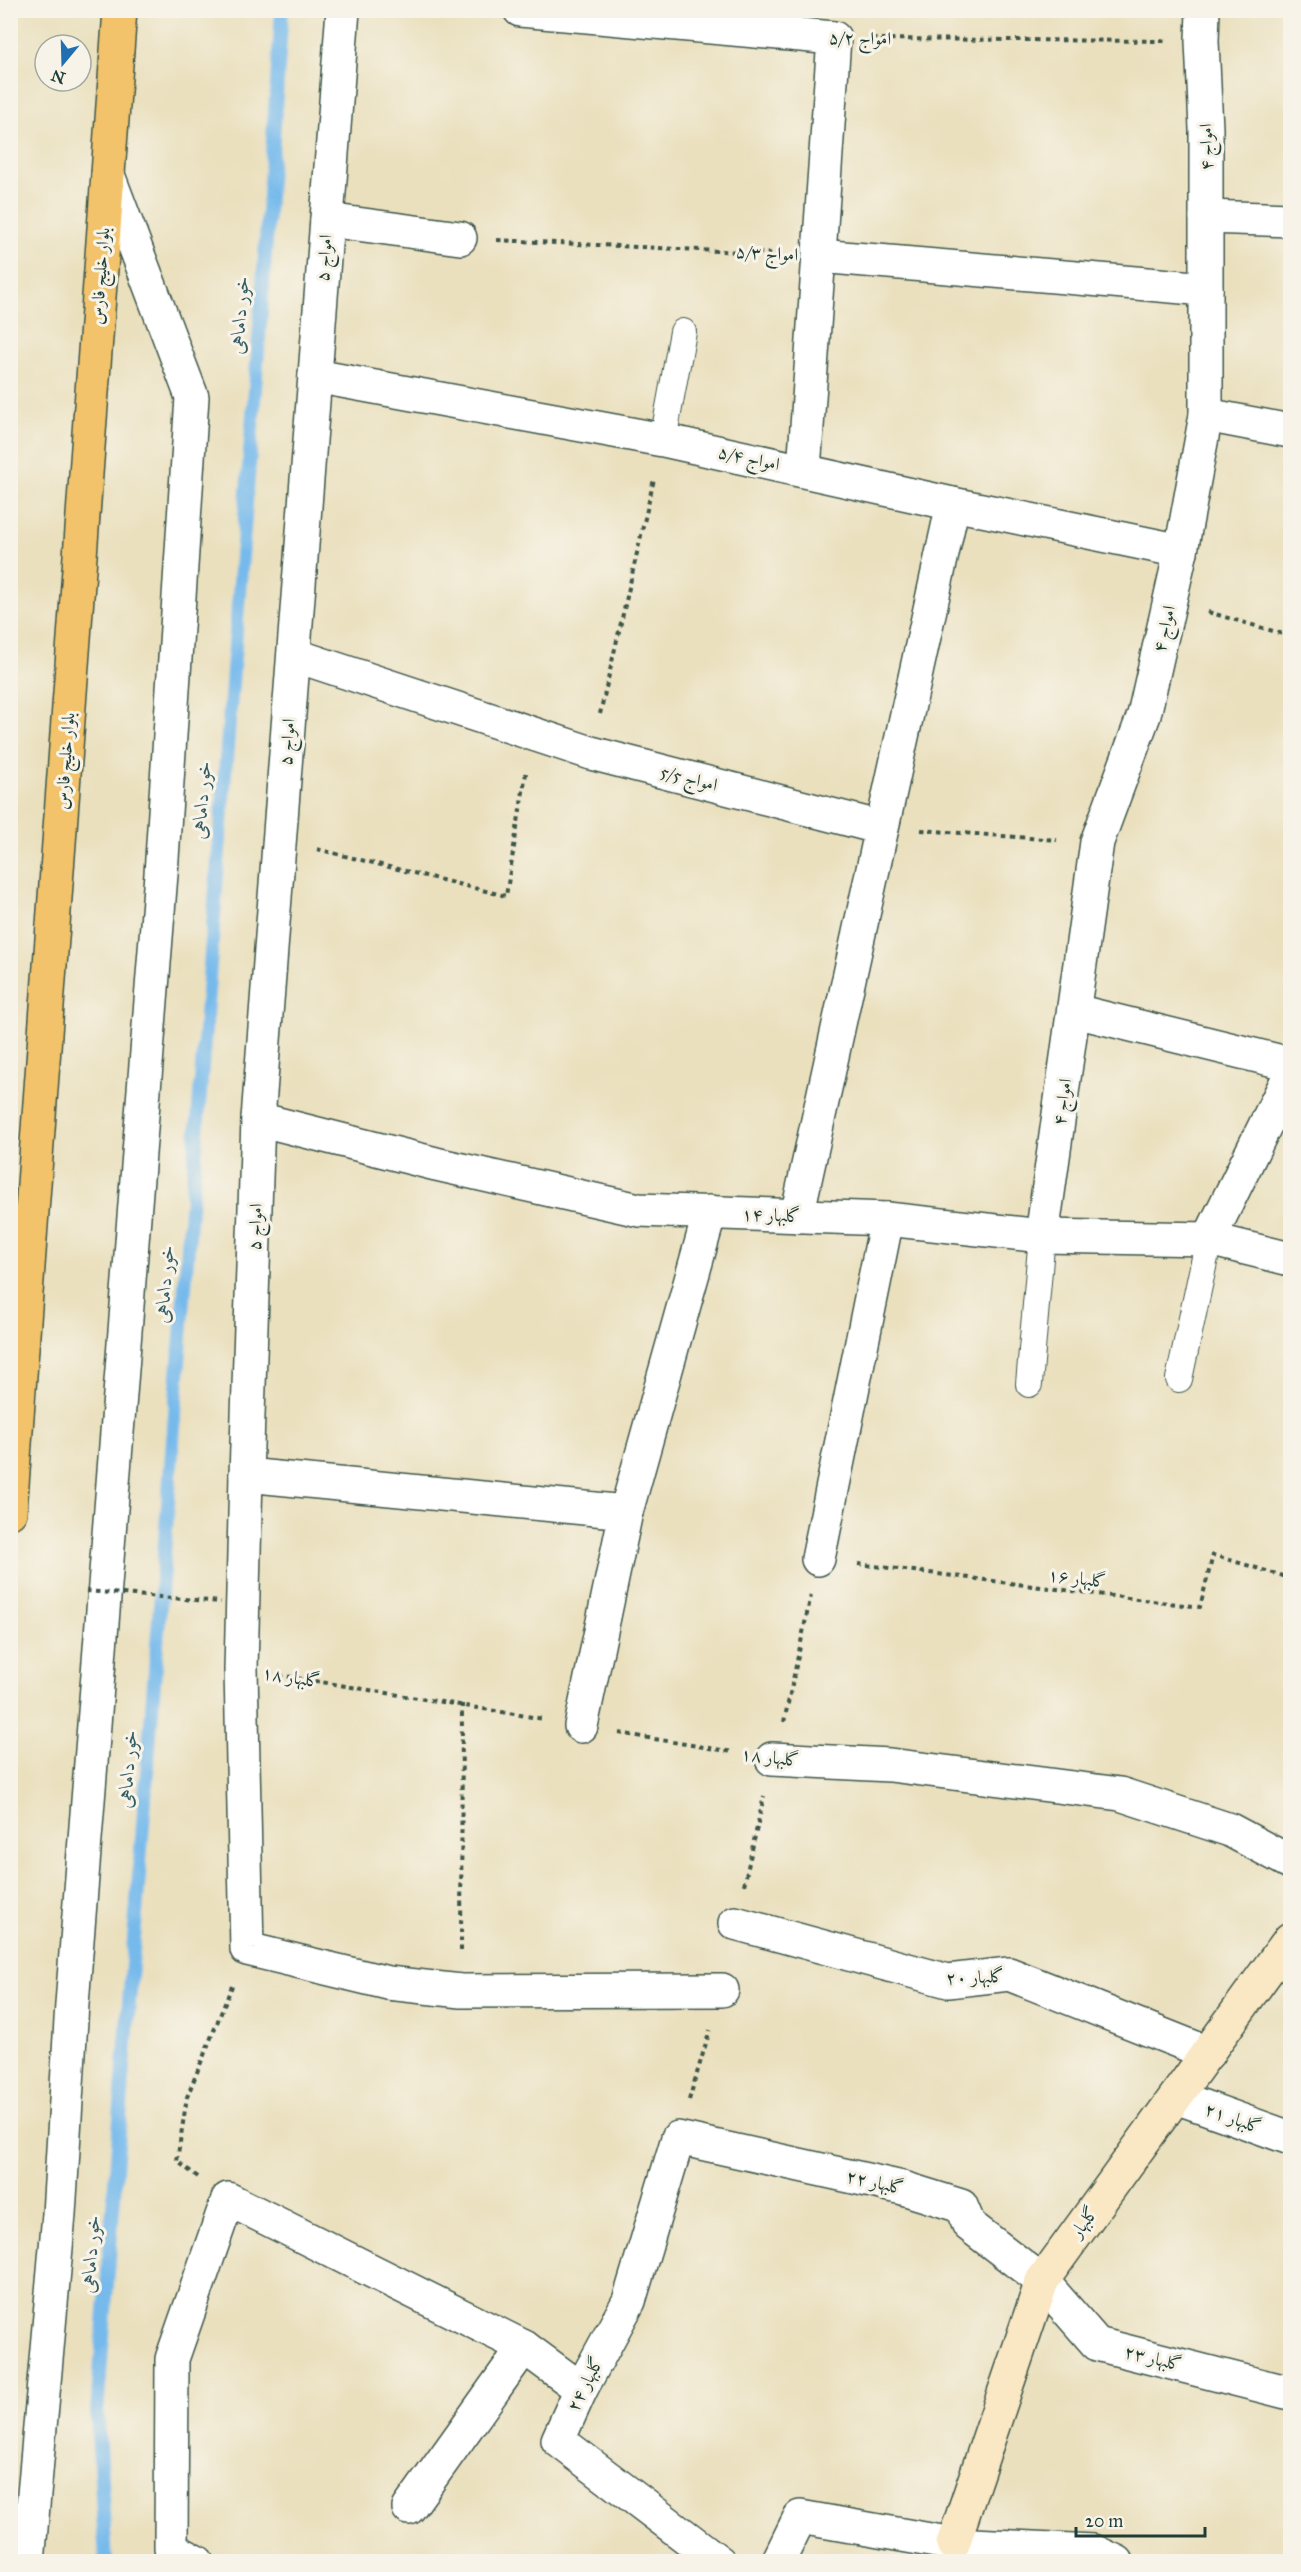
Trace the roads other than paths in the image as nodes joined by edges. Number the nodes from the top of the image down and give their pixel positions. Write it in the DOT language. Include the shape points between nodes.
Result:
graph roads {
  1 [pos="120,10"];
  2 [pos="343,10"];
  3 [pos="520,10"];
  4 [pos="1203,26"];
  5 [pos="108,175"];
  6 [pos="1206,217"];
  7 [pos="327,220"];
  8 [pos="1290,220"];
  9 [pos="460,238"];
  10 [pos="819,256"];
  11 [pos="1206,289"];
  12 [pos="682,332"];
  13 [pos="315,376"];
  14 [pos="1206,415"];
  15 [pos="1290,431"];
  16 [pos="663,440"];
  17 [pos="804,470"];
  18 [pos="953,504"];
  19 [pos="1181,551"];
  20 [pos="294,655"];
  21 [pos="882,828"];
  22 [pos="1075,1011"];
  23 [pos="1290,1064"];
  24 [pos="1290,1075"];
  25 [pos="258,1119"];
  26 [pos="710,1212"];
  27 [pos="797,1215"];
  28 [pos="887,1219"];
  29 [pos="1042,1236"];
  30 [pos="1209,1239"];
  31 [pos="1290,1259"];
  32 [pos="1179,1379"];
  33 [pos="1029,1384"];
  34 [pos="246,1475"];
  35 [pos="10,1512"];
  36 [pos="626,1512"];
  37 [pos="818,1559"];
  38 [pos="581,1726"];
  39 [pos="772,1759"];
  40 [pos="1290,1862"];
  41 [pos="735,1923"];
  42 [pos="1290,1939"];
  43 [pos="722,1990"];
  44 [pos="1208,2053"];
  45 [pos="1176,2097"];
  46 [pos="678,2138"];
  47 [pos="1290,2138"];
  48 [pos="1042,2281"];
  49 [pos="524,2347"];
  50 [pos="580,2389"];
  51 [pos="1290,2393"];
  52 [pos="409,2508"];
  53 [pos="951,2553"];
  54 [pos="27,2562"];
  55 [pos="197,2562"];
  56 [pos="719,2562"];
  57 [pos="778,2562"];
  58 [pos="1117,2562"];
  1 -- 5 [label="main road, بلوار خلیج فارس"];
  2 -- 7 [label="street, امواج ۵"];
  3 -- 10 [label="street, امواج ۵/۲" via="834,38"];
  4 -- 6 [label="street, امواج ۴"];
  5 -- 35 [label="main road, بلوار خلیج فارس"];
  5 -- 54 [label="street" via="192,398 161,874 59,2214"];
  6 -- 8 [label="street"];
  6 -- 11 [label="street, امواج ۴"];
  7 -- 9 [label="street"];
  7 -- 13 [label="street, امواج ۵"];
  10 -- 11 [label="street, امواج ۵/۳"];
  10 -- 17 [label="street"];
  11 -- 14 [label="street, امواج ۴"];
  12 -- 16 [label="lane"];
  13 -- 16 [label="street, امواج ۵/۴"];
  13 -- 20 [label="street, امواج ۵"];
  14 -- 15 [label="street"];
  14 -- 19 [label="street, امواج ۴"];
  16 -- 17 [label="street, امواج ۵/۴"];
  17 -- 18 [label="street, امواج ۵/۴"];
  18 -- 19 [label="street, امواج ۵/۴"];
  18 -- 21 [label="street"];
  19 -- 22 [label="street, امواج ۴" via="1144,715 1097,842"];
  20 -- 21 [label="street, امواج 5/5" via="591,753"];
  20 -- 25 [label="street, امواج ۵"];
  21 -- 27 [label="street"];
  22 -- 23 [label="street"];
  22 -- 29 [label="street, امواج ۴"];
  24 -- 30 [label="street"];
  25 -- 26 [label="street, گلبهار ۱۴" via="639,1210"];
  25 -- 34 [label="street, امواج ۵"];
  26 -- 27 [label="street, گلبهار ۱۴"];
  26 -- 36 [label="street"];
  27 -- 28 [label="street, گلبهار ۱۴"];
  28 -- 29 [label="street, گلبهار ۱۴"];
  28 -- 37 [label="street"];
  29 -- 30 [label="street, گلبهار ۱۴"];
  29 -- 33 [label="lane"];
  30 -- 31 [label="street, گلبهار ۱۴"];
  30 -- 32 [label="lane"];
  34 -- 36 [label="street"];
  34 -- 43 [label="street, امواج ۵" via="242,1669 248,1949 388,1983 460,1991"];
  36 -- 38 [label="street"];
  39 -- 40 [label="street, گلبهار ۱۸" via="890,1765 1120,1794 1230,1830"];
  41 -- 44 [label="street, گلبهار ۲۰" via="948,1982 1009,1974"];
  42 -- 44 [label="street, گلبهار"];
  44 -- 45 [label="street, گلبهار"];
  45 -- 47 [label="street, گلبهار ۲۱"];
  45 -- 48 [label="street, گلبهار"];
  46 -- 48 [label="street, گلبهار ۲۲" via="903,2188 961,2206 969,2225"];
  46 -- 50 [label="street, گلبهار ۲۴" via="629,2301"];
  48 -- 51 [label="street, گلبهار ۲۳" via="1096,2344"];
  48 -- 53 [label="street, گلبهار"];
  49 -- 50 [label="street"];
  49 -- 52 [label="street"];
  49 -- 55 [label="street" via="228,2199 172,2359 171,2548"];
  50 -- 56 [label="street, گلبهار ۲۴" via="558,2439"];
  53 -- 57 [label="street" via="800,2517"];
  53 -- 58 [label="street" via="1093,2551"];
}
